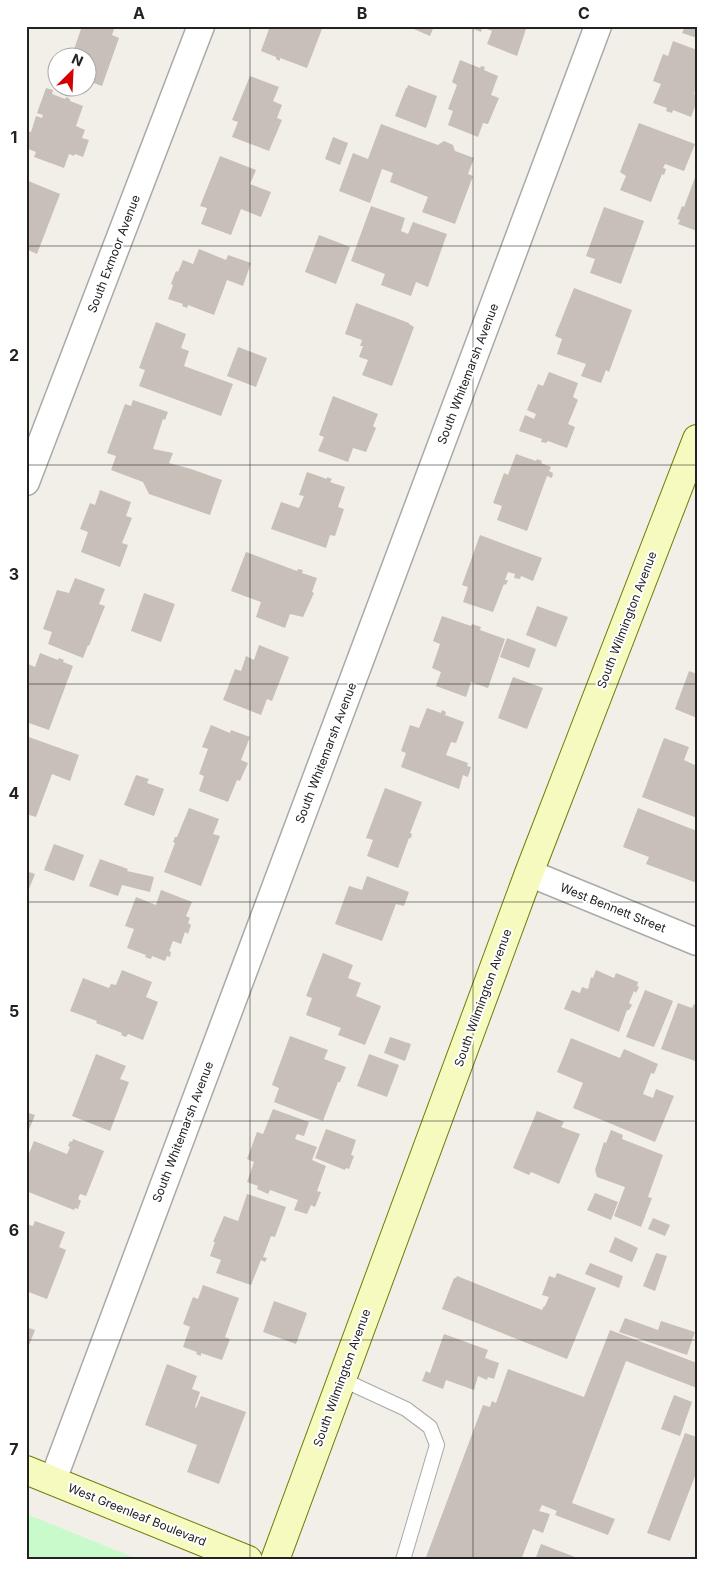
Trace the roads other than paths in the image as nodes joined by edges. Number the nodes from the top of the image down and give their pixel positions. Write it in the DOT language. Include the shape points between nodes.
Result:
graph roads {
  1 [pos="201,26"];
  2 [pos="598,26"];
  3 [pos="697,439"];
  4 [pos="26,482"];
  5 [pos="529,873"];
  6 [pos="697,942"];
  7 [pos="341,1379"];
  8 [pos="26,1470"];
  9 [pos="52,1480"];
  10 [pos="248,1560"];
  11 [pos="275,1560"];
  12 [pos="403,1560"];
  1 -- 4 [label="street, South Exmoor Avenue"];
  2 -- 9 [label="street, South Whitemarsh Avenue"];
  3 -- 5 [label="main road, South Wilmington Avenue"];
  5 -- 6 [label="street, West Bennett Street"];
  5 -- 7 [label="main road, South Wilmington Avenue"];
  7 -- 11 [label="main road, South Wilmington Avenue"];
  7 -- 12 [label="lane" via="406,1409 430,1427 437,1445"];
  8 -- 9 [label="main road, West Greenleaf Boulevard"];
  9 -- 10 [label="main road, West Greenleaf Boulevard"];
}
